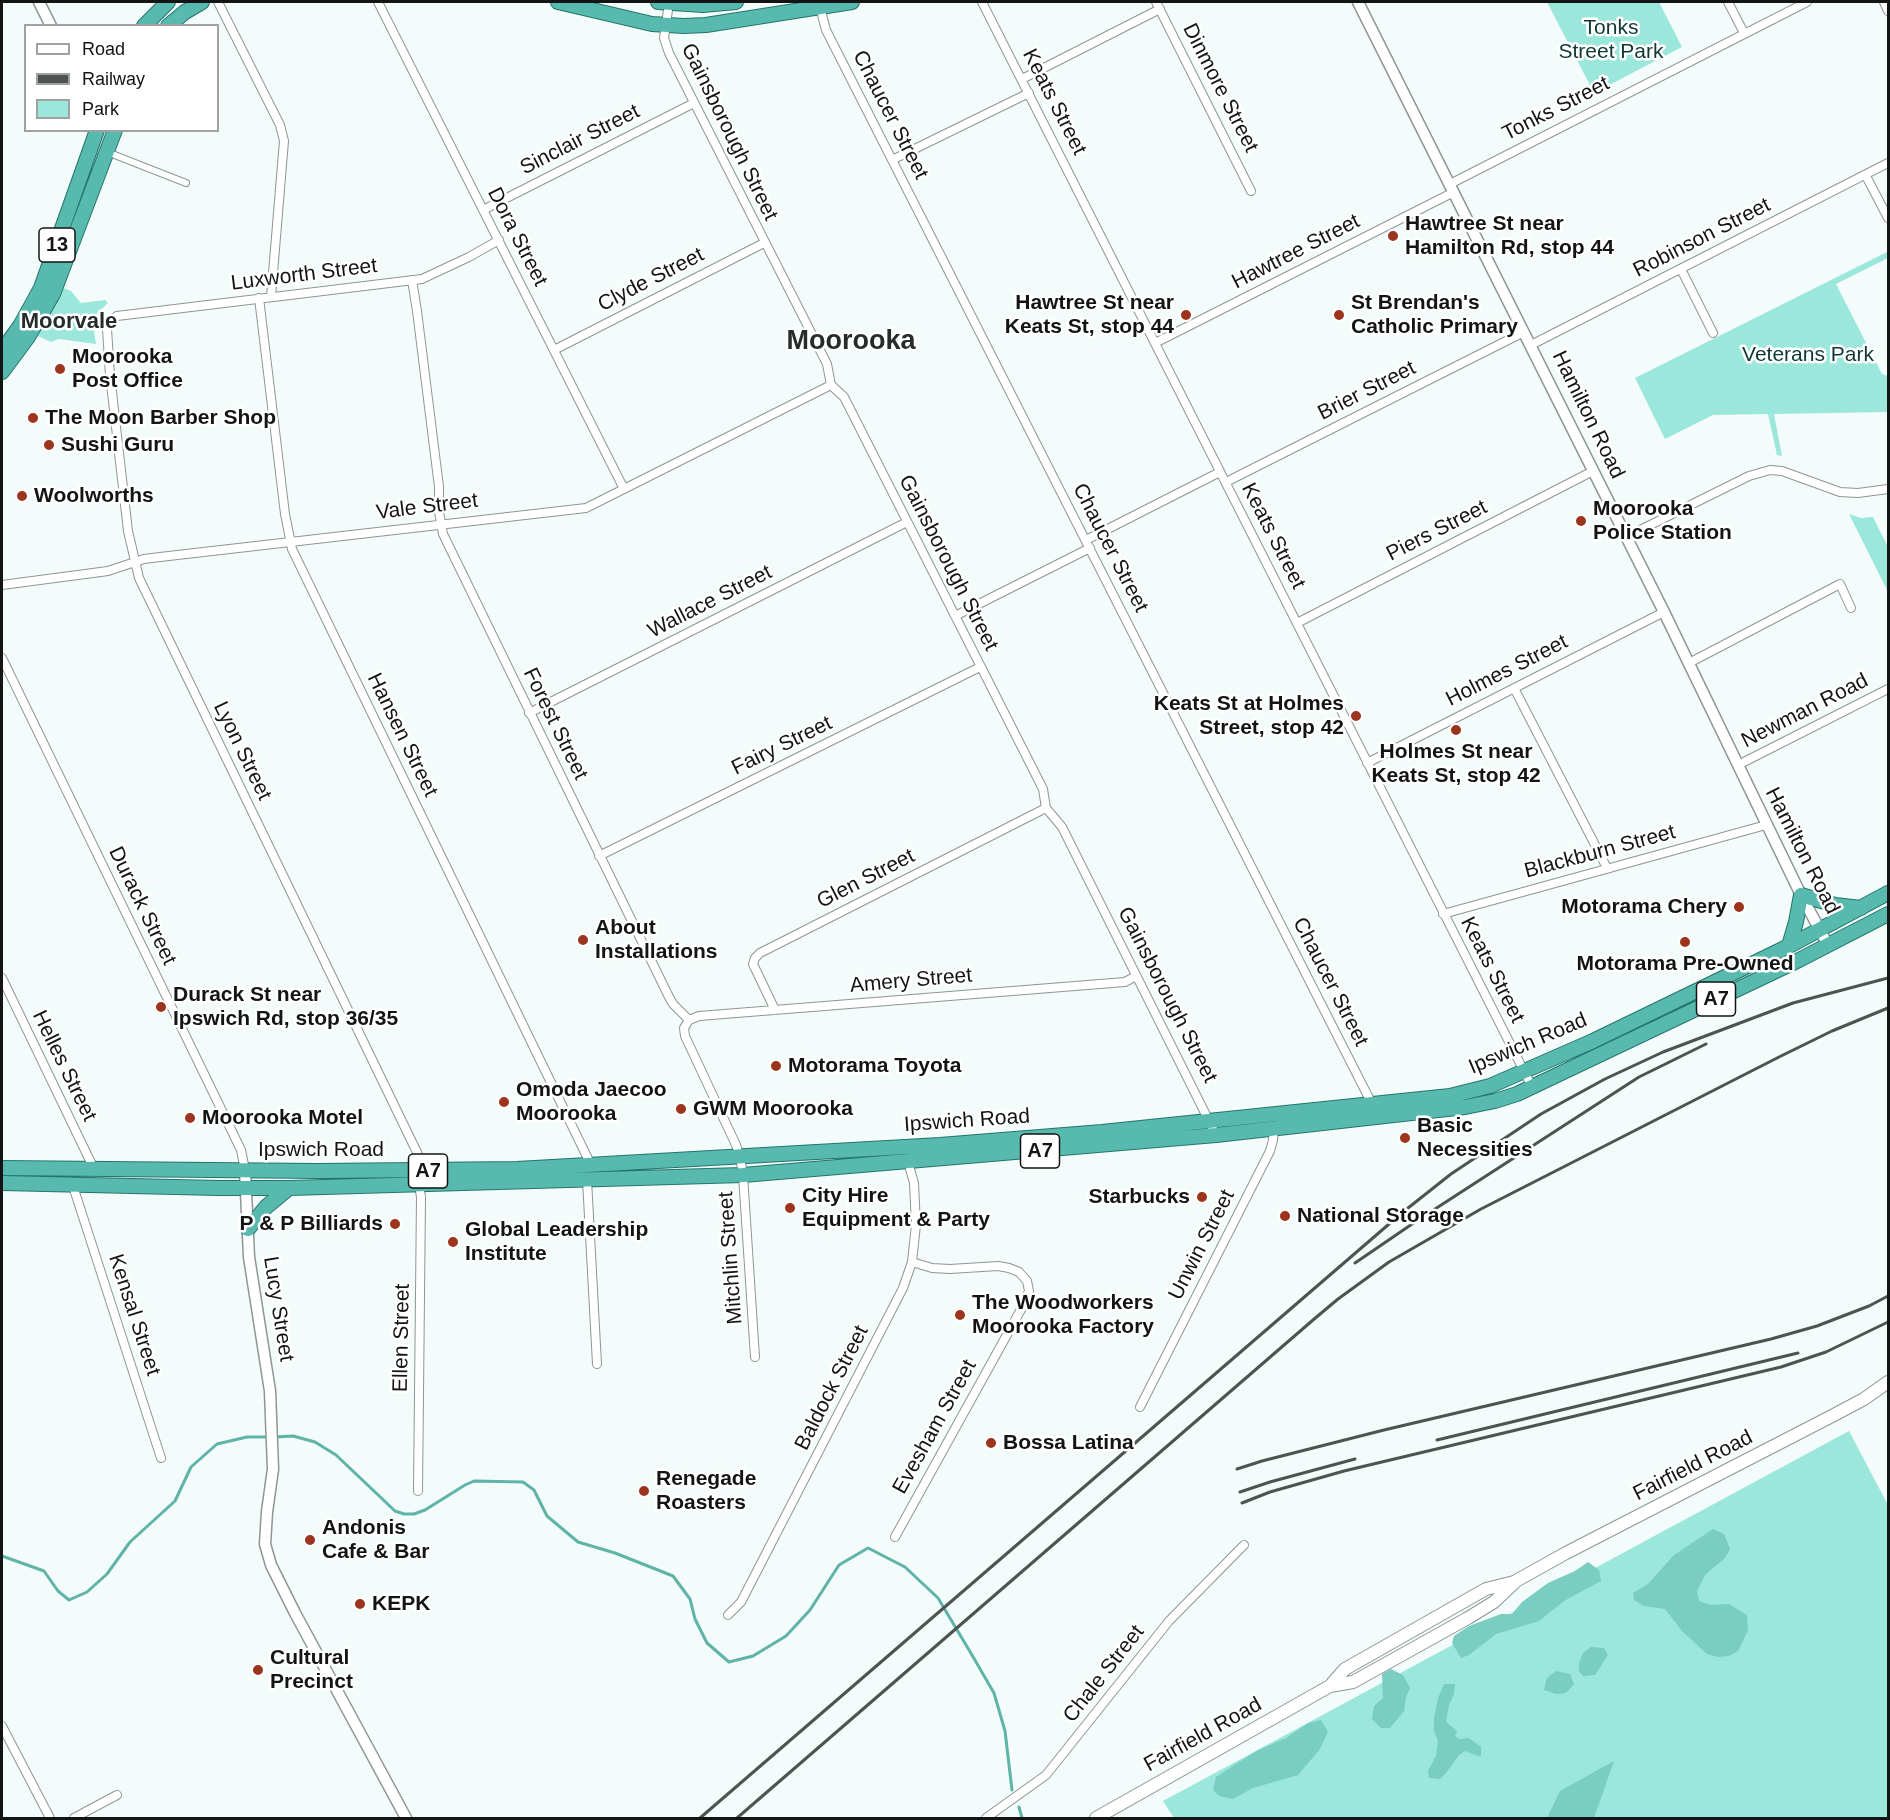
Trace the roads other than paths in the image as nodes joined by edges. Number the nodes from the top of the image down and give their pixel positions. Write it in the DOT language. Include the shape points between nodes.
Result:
graph roads {
  1 [pos="39,2"];
  2 [pos="168,2"];
  3 [pos="202,2"];
  4 [pos="218,2"];
  5 [pos="378,2"];
  6 [pos="558,2"];
  7 [pos="664,2"];
  8 [pos="736,2"];
  9 [pos="852,2"];
  10 [pos="982,2"];
  11 [pos="1358,2"];
  12 [pos="1728,2"];
  13 [pos="1807,2"];
  14 [pos="1884,2"];
  15 [pos="1158,5"];
  16 [pos="820,7"];
  17 [pos="1888,11"];
  18 [pos="50,24"];
  19 [pos="146,24"];
  20 [pos="171,24"];
  21 [pos="665,25"];
  22 [pos="1744,33"];
  23 [pos="1022,79"];
  24 [pos="1029,93"];
  25 [pos="694,103"];
  26 [pos="96,132"];
  27 [pos="114,132"];
  28 [pos="106,152"];
  29 [pos="892,160"];
  30 [pos="1888,163"];
  31 [pos="1866,176"];
  32 [pos="186,183"];
  33 [pos="1452,188"];
  34 [pos="1251,191"];
  35 [pos="483,210"];
  36 [pos="1888,218"];
  37 [pos="499,240"];
  38 [pos="764,243"];
  39 [pos="1681,269"];
  40 [pos="411,280"];
  41 [pos="271,297"];
  42 [pos="259,298"];
  43 [pos="108,323"];
  44 [pos="1524,332"];
  45 [pos="1713,333"];
  46 [pos="1155,343"];
  47 [pos="1531,345"];
  48 [pos="554,350"];
  49 [pos="2,351"];
  50 [pos="2,372"];
  51 [pos="831,385"];
  52 [pos="1593,471"];
  53 [pos="1220,472"];
  54 [pos="1226,482"];
  55 [pos="624,489"];
  56 [pos="1888,489"];
  57 [pos="907,522"];
  58 [pos="440,523"];
  59 [pos="1626,537"];
  60 [pos="289,542"];
  61 [pos="1088,544"];
  62 [pos="135,562"];
  63 [pos="2,585"];
  64 [pos="1851,608"];
  65 [pos="1664,612"];
  66 [pos="955,616"];
  67 [pos="1297,623"];
  68 [pos="2,658"];
  69 [pos="1689,663"];
  70 [pos="980,667"];
  71 [pos="1514,688"];
  72 [pos="1888,689"];
  73 [pos="529,713"];
  74 [pos="1367,763"];
  75 [pos="1738,765"];
  76 [pos="1046,808"];
  77 [pos="1766,825"];
  78 [pos="599,856"];
  79 [pos="1607,868"];
  80 [pos="1888,893"];
  81 [pos="1801,895"];
  82 [pos="1861,908"];
  83 [pos="1443,914"];
  84 [pos="1888,914"];
  85 [pos="1820,930"];
  86 [pos="1828,945"];
  87 [pos="1789,946"];
  88 [pos="1136,976"];
  89 [pos="2,978"];
  90 [pos="776,1010"];
  91 [pos="689,1020"];
  92 [pos="1524,1071"];
  93 [pos="1532,1087"];
  94 [pos="1372,1104"];
  95 [pos="1210,1120"];
  96 [pos="1274,1129"];
  97 [pos="1216,1135"];
  98 [pos="740,1157"];
  99 [pos="908,1162"];
  100 [pos="591,1165"];
  101 [pos="2,1168"];
  102 [pos="94,1169"];
  103 [pos="246,1170"];
  104 [pos="426,1171"];
  105 [pos="743,1175"];
  106 [pos="587,1180"];
  107 [pos="2,1183"];
  108 [pos="72,1183"];
  109 [pos="419,1185"];
  110 [pos="246,1188"];
  111 [pos="289,1188"];
  112 [pos="248,1229"];
  113 [pos="912,1262"];
  114 [pos="755,1357"];
  115 [pos="597,1364"];
  116 [pos="1888,1382"];
  117 [pos="1140,1407"];
  118 [pos="162,1458"];
  119 [pos="418,1491"];
  120 [pos="895,1537"];
  121 [pos="1244,1545"];
  122 [pos="728,1615"];
  123 [pos="2,1726"];
  124 [pos="117,1795"];
  125 [pos="50,1818"];
  126 [pos="74,1818"];
  127 [pos="406,1818"];
  128 [pos="986,1818"];
  129 [pos="1096,1818"];
  1 -- 18 [label="street"];
  2 -- 19 [label="highway"];
  3 -- 20 [label="highway"];
  4 -- 41 [label="street" via="280,125 284,141"];
  5 -- 35 [label="street, Dora Street"];
  6 -- 21 [label="highway"];
  7 -- 8 [label="highway"];
  7 -- 21 [label="street, Gainsborough Street"];
  9 -- 16 [label="highway"];
  10 -- 23 [label="street, Keats Street"];
  11 -- 33 [label="street, Hamilton Road"];
  12 -- 22 [label="street"];
  13 -- 22 [label="street, Tonks Street"];
  14 -- 17 [label="street"];
  15 -- 23 [label="street"];
  15 -- 34 [label="street, Dinmore Street"];
  16 -- 21 [label="highway" via="706,25"];
  16 -- 29 [label="street, Chaucer Street" via="826,30"];
  21 -- 25 [label="street, Gainsborough Street" via="669,53"];
  22 -- 33 [label="street, Tonks Street"];
  23 -- 24 [label="street, Keats Street"];
  24 -- 29 [label="street"];
  24 -- 46 [label="street, Keats Street"];
  25 -- 35 [label="street, Sinclair Street"];
  25 -- 38 [label="street, Gainsborough Street"];
  26 -- 49 [label="highway, 13" via="41,288"];
  27 -- 28 [label="highway, 13"];
  28 -- 32 [label="street"];
  28 -- 50 [label="highway, 13" via="50,299 28,338"];
  29 -- 61 [label="street, Chaucer Street"];
  30 -- 31 [label="street, Robinson Street"];
  31 -- 36 [label="street"];
  31 -- 39 [label="street, Robinson Street"];
  33 -- 44 [label="street, Hamilton Road"];
  33 -- 46 [label="street, Hawtree Street"];
  35 -- 37 [label="street, Dora Street"];
  37 -- 40 [label="street, Luxworth Street" via="430,276"];
  37 -- 48 [label="street, Dora Street"];
  38 -- 48 [label="street, Clyde Street"];
  38 -- 51 [label="street, Gainsborough Street" via="827,364"];
  39 -- 45 [label="street"];
  39 -- 47 [label="street, Robinson Street"];
  40 -- 41 [label="street, Luxworth Street"];
  40 -- 58 [label="street, Forest Street"];
  41 -- 42 [label="street, Luxworth Street"];
  42 -- 43 [label="street, Luxworth Street" via="117,316"];
  42 -- 60 [label="street, Hansen Street"];
  43 -- 62 [label="street, Lyon Street" via="110,375"];
  44 -- 47 [label="street, Hamilton Road"];
  44 -- 54 [label="street, Brier Street"];
  46 -- 53 [label="street, Keats Street"];
  47 -- 52 [label="street, Hamilton Road"];
  48 -- 55 [label="street, Dora Street"];
  51 -- 55 [label="street, Vale Street"];
  51 -- 57 [label="street, Gainsborough Street" via="844,398"];
  52 -- 59 [label="street, Hamilton Road"];
  52 -- 67 [label="street, Piers Street"];
  53 -- 54 [label="street, Keats Street"];
  53 -- 61 [label="street"];
  54 -- 67 [label="street, Keats Street"];
  55 -- 58 [label="street, Vale Street" via="580,509"];
  56 -- 59 [label="street" via="1840,492 1770,470 1749,476"];
  57 -- 66 [label="street, Gainsborough Street"];
  57 -- 73 [label="street, Wallace Street"];
  58 -- 60 [label="street, Vale Street"];
  58 -- 73 [label="street, Forest Street"];
  59 -- 65 [label="street, Hamilton Road"];
  60 -- 62 [label="street, Vale Street"];
  60 -- 100 [label="street, Hansen Street"];
  61 -- 66 [label="street"];
  61 -- 94 [label="street, Chaucer Street"];
  62 -- 63 [label="street, Vale Street" via="116,570"];
  62 -- 104 [label="street, Lyon Street" via="144,591"];
  64 -- 69 [label="street" via="1840,584"];
  65 -- 69 [label="street, Hamilton Road"];
  65 -- 71 [label="street, Holmes Street"];
  66 -- 70 [label="street, Gainsborough Street"];
  67 -- 74 [label="street, Keats Street"];
  68 -- 103 [label="street, Durack Street" via="241,1150"];
  69 -- 75 [label="street, Hamilton Road"];
  70 -- 76 [label="street, Gainsborough Street" via="1043,789"];
  70 -- 78 [label="street, Fairy Street"];
  71 -- 74 [label="street, Holmes Street"];
  71 -- 79 [label="street"];
  72 -- 75 [label="street, Newman Road"];
  73 -- 78 [label="street, Forest Street"];
  74 -- 83 [label="street, Keats Street"];
  75 -- 77 [label="street, Hamilton Road"];
  76 -- 88 [label="street, Gainsborough Street" via="1062,827"];
  76 -- 90 [label="street, Glen Street" via="760,953 753,964"];
  77 -- 79 [label="street, Blackburn Street"];
  77 -- 81 [label="street, Hamilton Road"];
  78 -- 91 [label="street, Forest Street" via="669,997"];
  79 -- 83 [label="street, Blackburn Street"];
  80 -- 82 [label="highway, Ipswich Road / A7"];
  81 -- 82 [label="highway"];
  81 -- 85 [label="street, Hamilton Road"];
  81 -- 87 [label="highway"];
  82 -- 85 [label="highway, Ipswich Road / A7"];
  83 -- 92 [label="street, Keats Street"];
  84 -- 86 [label="highway, Ipswich Road / A7"];
  85 -- 86 [label="street, Hamilton Road"];
  85 -- 87 [label="highway, Ipswich Road / A7"];
  86 -- 93 [label="highway, Ipswich Road / A7"];
  87 -- 92 [label="highway, Ipswich Road / A7"];
  88 -- 90 [label="street, Amery Street" via="1125,982"];
  88 -- 95 [label="street, Gainsborough Street"];
  89 -- 102 [label="street, Helles Street"];
  90 -- 91 [label="street, Amery Street"];
  91 -- 98 [label="street" via="684,1028 686,1036"];
  92 -- 93 [label="street, Keats Street"];
  92 -- 94 [label="highway, Ipswich Road / A7" via="1466,1092"];
  93 -- 96 [label="highway, Ipswich Road / A7" via="1465,1107"];
  94 -- 95 [label="highway, Ipswich Road / A7"];
  95 -- 97 [label="street, Gainsborough Street"];
  95 -- 98 [label="highway, Ipswich Road / A7" via="940,1145"];
  96 -- 97 [label="highway, Ipswich Road / A7"];
  96 -- 117 [label="street, Unwin Street" via="1270,1151"];
  97 -- 99 [label="highway, Ipswich Road / A7"];
  98 -- 100 [label="highway, Ipswich Road / A7"];
  98 -- 105 [label="street, Mitchlin Street"];
  99 -- 105 [label="highway, Ipswich Road / A7"];
  99 -- 113 [label="street, Baldock Street" via="915,1183"];
  100 -- 104 [label="highway, Ipswich Road / A7"];
  101 -- 102 [label="highway, Ipswich Road / A7"];
  102 -- 103 [label="highway, Ipswich Road / A7"];
  103 -- 104 [label="highway, Ipswich Road / A7"];
  103 -- 110 [label="street, Lucy Street"];
  105 -- 106 [label="highway, Ipswich Road / A7"];
  105 -- 114 [label="street, Mitchlin Street"];
  106 -- 109 [label="highway, Ipswich Road / A7"];
  106 -- 115 [label="street"];
  107 -- 108 [label="highway, Ipswich Road / A7"];
  108 -- 110 [label="highway, Ipswich Road / A7"];
  108 -- 118 [label="street, Kensal Street"];
  109 -- 111 [label="highway, Ipswich Road / A7"];
  109 -- 119 [label="street, Ellen Street"];
  110 -- 111 [label="highway, Ipswich Road / A7"];
  110 -- 112 [label="street, Lucy Street"];
  111 -- 112 [label="highway"];
  112 -- 127 [label="street, Lucy Street" via="272,1421 273,1469 265,1544 271,1565"];
  113 -- 120 [label="street, Evesham Street" via="932,1268 1009,1268 1027,1281 1029,1291"];
  113 -- 122 [label="street, Baldock Street" via="903,1288 747,1591"];
  116 -- 129 [label="main road, Fairfield Road" via="1864,1399 1514,1582 1494,1602 1468,1618 1353,1682 1330,1686"];
  121 -- 128 [label="street, Chale Street" via="1169,1621 1052,1768"];
  123 -- 125 [label="street"];
  124 -- 126 [label="street"];
}
